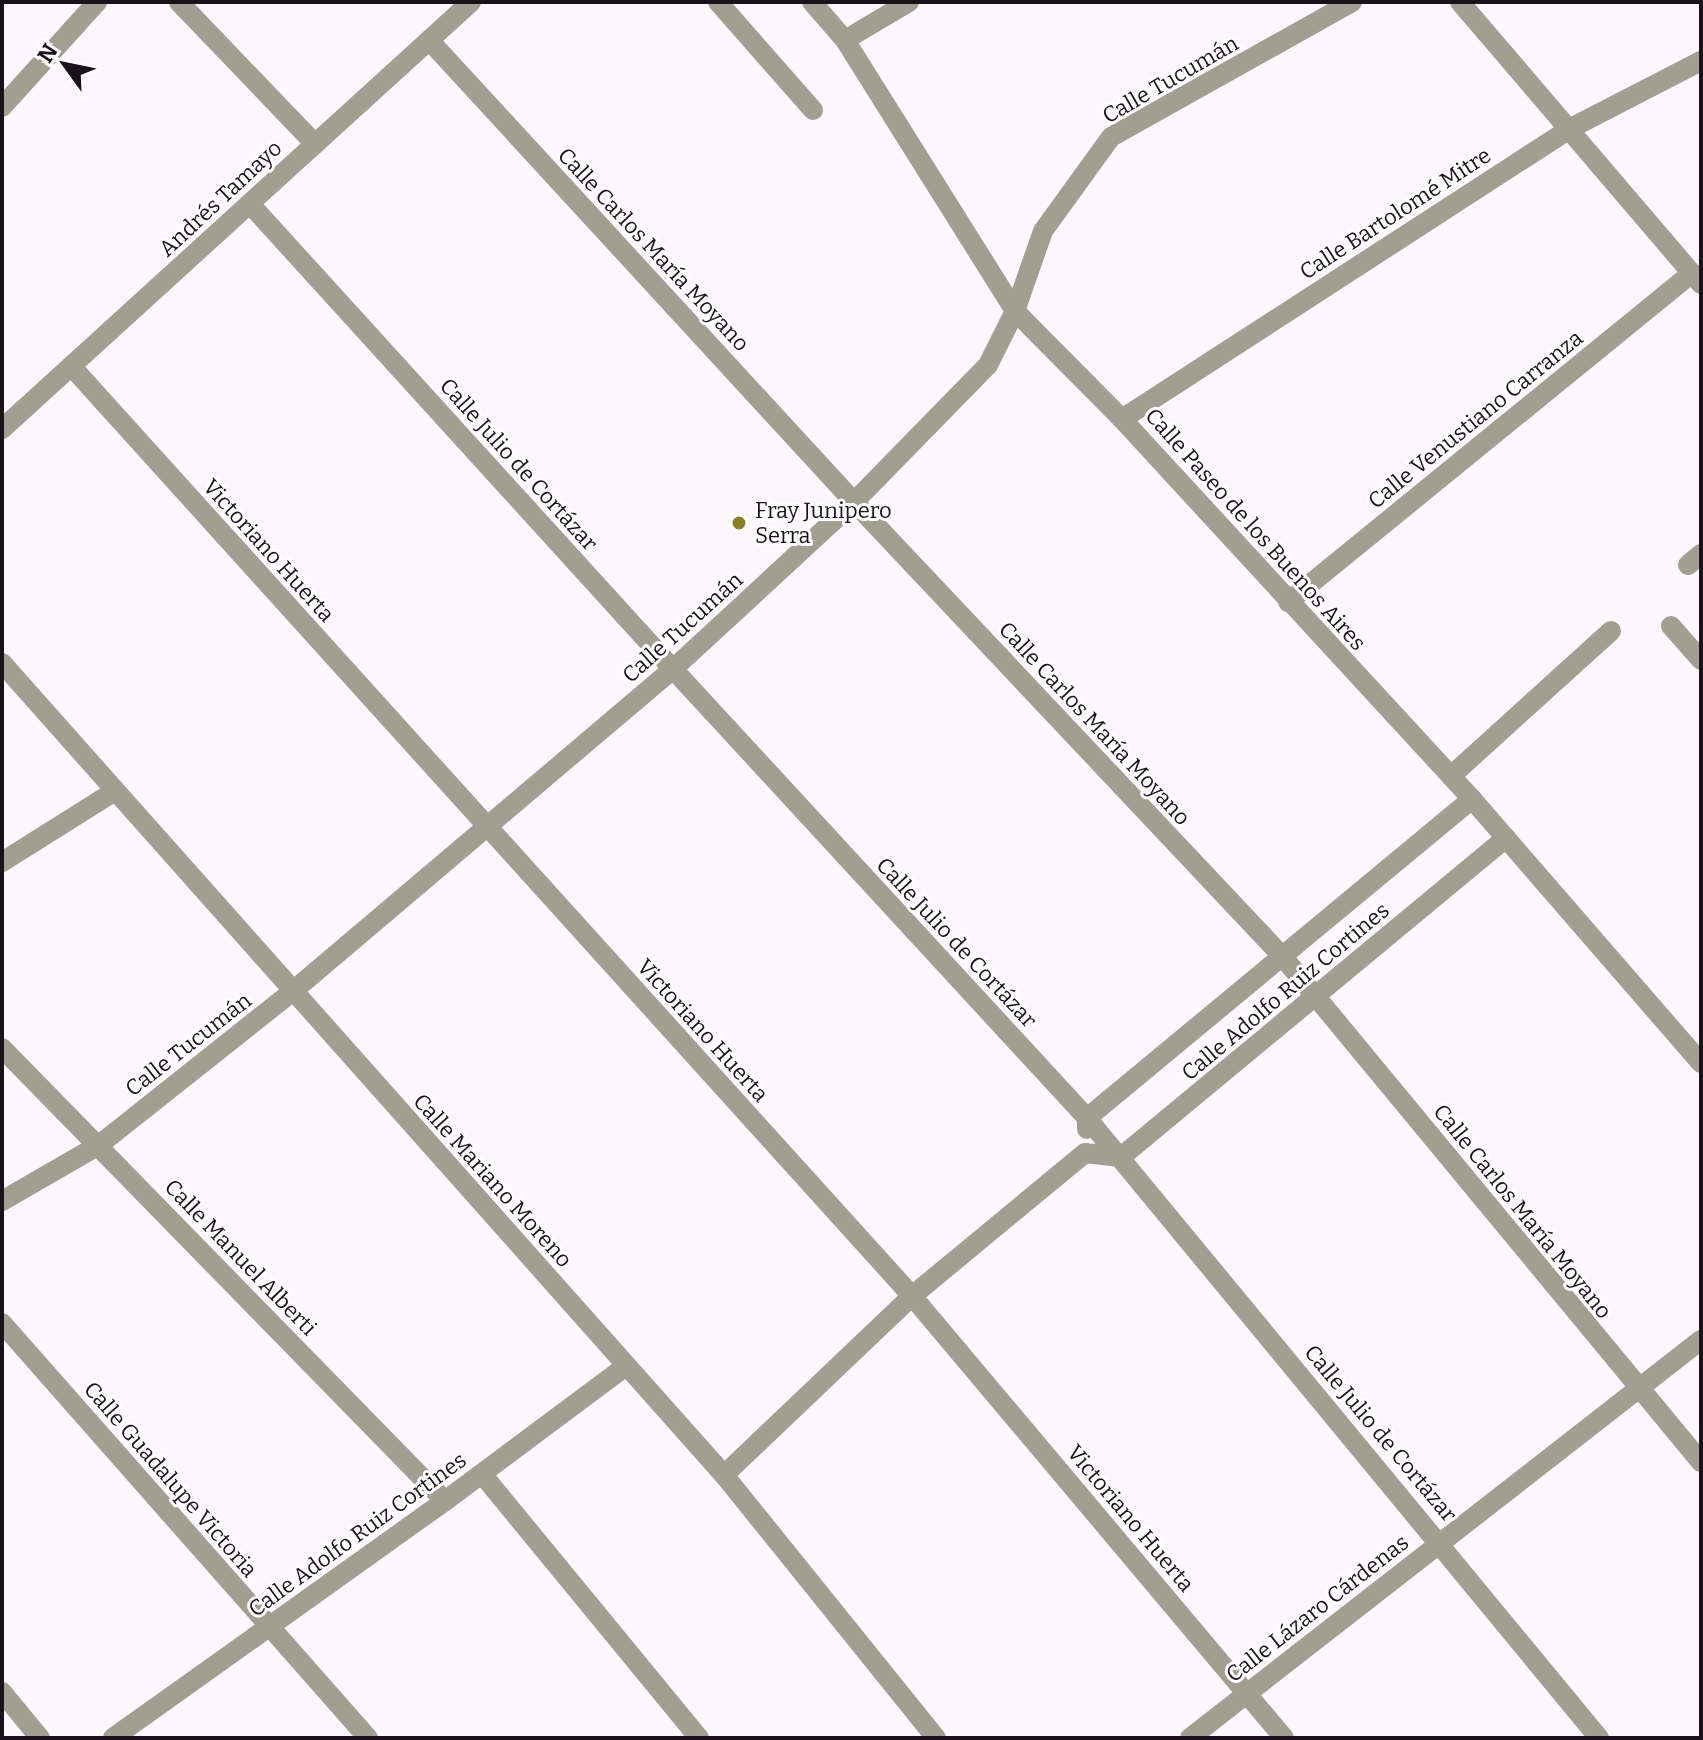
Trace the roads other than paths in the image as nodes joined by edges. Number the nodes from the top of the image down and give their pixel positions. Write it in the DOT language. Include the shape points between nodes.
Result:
graph roads {
  1 [pos="97,2"];
  2 [pos="179,2"];
  3 [pos="471,2"];
  4 [pos="718,2"];
  5 [pos="812,2"];
  6 [pos="909,2"];
  7 [pos="1352,2"];
  8 [pos="1460,2"];
  9 [pos="429,40"];
  10 [pos="845,40"];
  11 [pos="1701,61"];
  12 [pos="2,107"];
  13 [pos="813,110"];
  14 [pos="1571,128"];
  15 [pos="315,144"];
  16 [pos="250,204"];
  17 [pos="1696,279"];
  18 [pos="1015,311"];
  19 [pos="72,367"];
  20 [pos="1122,419"];
  21 [pos="2,429"];
  22 [pos="854,502"];
  23 [pos="1288,602"];
  24 [pos="1671,626"];
  25 [pos="1611,631"];
  26 [pos="1701,660"];
  27 [pos="2,663"];
  28 [pos="673,669"];
  29 [pos="1451,776"];
  30 [pos="115,791"];
  31 [pos="1472,799"];
  32 [pos="486,827"];
  33 [pos="1506,838"];
  34 [pos="2,862"];
  35 [pos="1283,957"];
  36 [pos="293,991"];
  37 [pos="1316,996"];
  38 [pos="2,1048"];
  39 [pos="1701,1063"];
  40 [pos="1087,1118"];
  41 [pos="99,1145"];
  42 [pos="1085,1153"];
  43 [pos="1121,1157"];
  44 [pos="2,1201"];
  45 [pos="912,1296"];
  46 [pos="2,1323"];
  47 [pos="1701,1340"];
  48 [pos="626,1366"];
  49 [pos="1639,1391"];
  50 [pos="1701,1462"];
  51 [pos="482,1474"];
  52 [pos="724,1475"];
  53 [pos="445,1501"];
  54 [pos="1440,1543"];
  55 [pos="269,1627"];
  56 [pos="2,1692"];
  57 [pos="1246,1693"];
  58 [pos="40,1738"];
  59 [pos="113,1738"];
  60 [pos="368,1738"];
  61 [pos="699,1738"];
  62 [pos="936,1738"];
  63 [pos="1190,1738"];
  64 [pos="1284,1738"];
  65 [pos="1599,1738"];
  1 -- 12 [label="street"];
  2 -- 15 [label="street"];
  3 -- 9 [label="street, Andrés Tamayo"];
  4 -- 13 [label="street"];
  5 -- 10 [label="street, Calle Paseo de los Buenos Aires"];
  6 -- 10 [label="street"];
  7 -- 18 [label="street, Calle Tucumán" via="1111,137 1043,231"];
  8 -- 14 [label="street"];
  9 -- 15 [label="street, Andrés Tamayo"];
  9 -- 22 [label="street, Calle Carlos María Moyano"];
  10 -- 18 [label="street, Calle Paseo de los Buenos Aires"];
  11 -- 14 [label="street, Calle Bartolomé Mitre"];
  14 -- 17 [label="street"];
  14 -- 20 [label="street, Calle Bartolomé Mitre"];
  15 -- 16 [label="street, Andrés Tamayo"];
  16 -- 19 [label="street, Andrés Tamayo"];
  16 -- 28 [label="street, Calle Julio de Cortázar"];
  17 -- 23 [label="street, Calle Venustiano Carranza"];
  18 -- 20 [label="street, Calle Paseo de los Buenos Aires"];
  18 -- 22 [label="street, Calle Tucumán" via="988,365"];
  19 -- 21 [label="street, Andrés Tamayo"];
  19 -- 32 [label="street, Victoriano Huerta"];
  20 -- 23 [label="street, Calle Paseo de los Buenos Aires"];
  22 -- 28 [label="street, Calle Tucumán"];
  22 -- 35 [label="street, Calle Carlos María Moyano"];
  23 -- 29 [label="street, Calle Paseo de los Buenos Aires"];
  24 -- 26 [label="street"];
  25 -- 29 [label="street"];
  27 -- 30 [label="street, Calle Mariano Moreno"];
  28 -- 32 [label="street, Calle Tucumán"];
  28 -- 40 [label="street, Calle Julio de Cortázar"];
  29 -- 31 [label="street, Calle Paseo de los Buenos Aires"];
  30 -- 34 [label="street"];
  30 -- 36 [label="street, Calle Mariano Moreno"];
  31 -- 33 [label="street, Calle Paseo de los Buenos Aires"];
  31 -- 35 [label="street, Calle Adolfo Ruiz Cortines"];
  32 -- 36 [label="street, Calle Tucumán"];
  32 -- 45 [label="street, Victoriano Huerta"];
  33 -- 37 [label="street, Calle Adolfo Ruiz Cortines"];
  33 -- 39 [label="street, Calle Paseo de los Buenos Aires"];
  35 -- 37 [label="street, Calle Carlos María Moyano"];
  35 -- 40 [label="street, Calle Adolfo Ruiz Cortines"];
  36 -- 41 [label="street, Calle Tucumán"];
  36 -- 48 [label="street, Calle Mariano Moreno"];
  37 -- 43 [label="street, Calle Adolfo Ruiz Cortines"];
  37 -- 49 [label="street, Calle Carlos María Moyano"];
  38 -- 41 [label="street, Calle Manuel Alberti"];
  40 -- 42 [label="street"];
  40 -- 43 [label="street, Calle Julio de Cortázar"];
  41 -- 44 [label="street, Calle Tucumán"];
  41 -- 53 [label="street, Calle Manuel Alberti"];
  42 -- 43 [label="street"];
  42 -- 45 [label="street"];
  43 -- 54 [label="street, Calle Julio de Cortázar"];
  45 -- 52 [label="street"];
  45 -- 57 [label="street, Victoriano Huerta"];
  46 -- 55 [label="street, Calle Guadalupe Victoria"];
  47 -- 49 [label="street, Calle Lázaro Cárdenas"];
  48 -- 51 [label="street, Calle Adolfo Ruiz Cortines"];
  48 -- 52 [label="street, Calle Mariano Moreno"];
  49 -- 50 [label="street, Calle Carlos María Moyano"];
  49 -- 54 [label="street, Calle Lázaro Cárdenas"];
  51 -- 53 [label="street, Calle Adolfo Ruiz Cortines"];
  51 -- 61 [label="street"];
  52 -- 62 [label="street, Calle Mariano Moreno"];
  53 -- 55 [label="street, Calle Adolfo Ruiz Cortines"];
  54 -- 57 [label="street, Calle Lázaro Cárdenas"];
  54 -- 65 [label="street, Calle Julio de Cortázar"];
  55 -- 59 [label="street, Calle Adolfo Ruiz Cortines"];
  55 -- 60 [label="street, Calle Guadalupe Victoria"];
  56 -- 58 [label="street"];
  57 -- 63 [label="street, Calle Lázaro Cárdenas"];
  57 -- 64 [label="street, Victoriano Huerta"];
}
